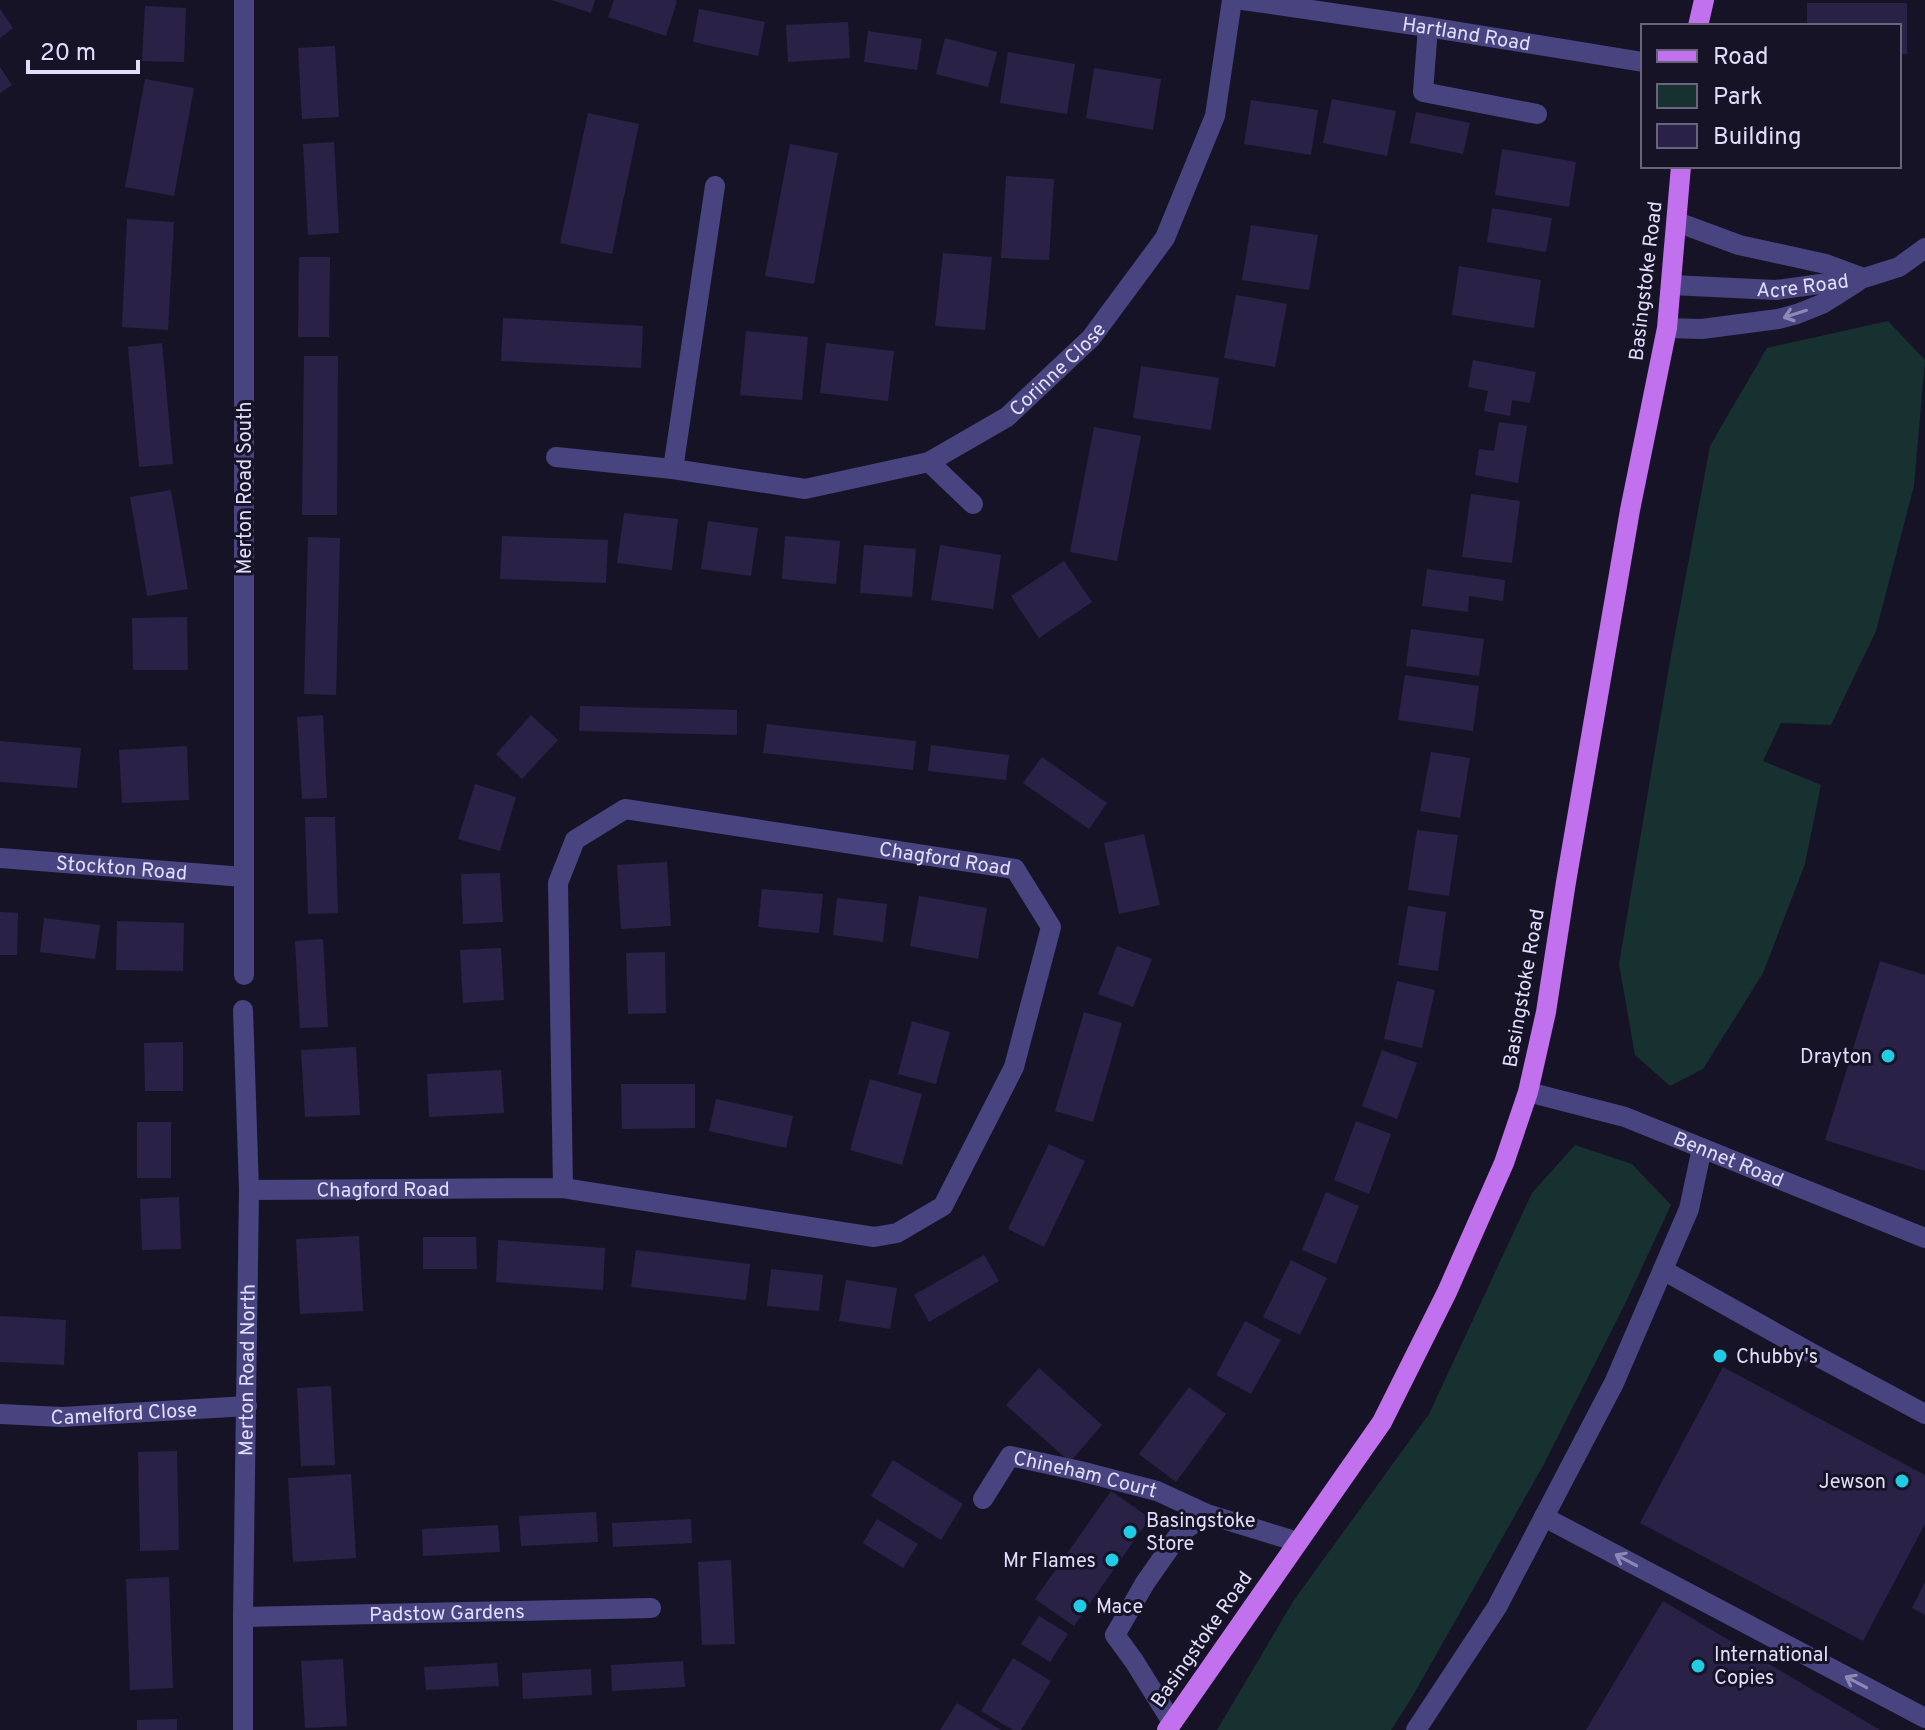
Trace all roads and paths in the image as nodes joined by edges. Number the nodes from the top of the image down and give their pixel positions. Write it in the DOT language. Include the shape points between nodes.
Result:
graph roads {
  1 [pos="244,0"];
  2 [pos="1232,0"];
  3 [pos="1243,0"];
  4 [pos="1704,0"];
  5 [pos="1698,24"];
  6 [pos="1428,27"];
  7 [pos="1641,62"];
  8 [pos="1537,114"];
  9 [pos="1681,168"];
  10 [pos="715,186"];
  11 [pos="1677,222"];
  12 [pos="1925,248"];
  13 [pos="1864,278"];
  14 [pos="1671,285"];
  15 [pos="1667,328"];
  16 [pos="556,457"];
  17 [pos="929,462"];
  18 [pos="673,469"];
  19 [pos="973,504"];
  20 [pos="0,858"];
  21 [pos="244,877"];
  22 [pos="244,975"];
  23 [pos="243,1010"];
  24 [pos="1528,1092"];
  25 [pos="1702,1148"];
  26 [pos="563,1188"];
  27 [pos="249,1190"];
  28 [pos="1925,1238"];
  29 [pos="1663,1270"];
  30 [pos="247,1406"];
  31 [pos="0,1414"];
  32 [pos="1925,1414"];
  33 [pos="983,1499"];
  34 [pos="1207,1514"];
  35 [pos="1544,1517"];
  36 [pos="1298,1542"];
  37 [pos="651,1608"];
  38 [pos="243,1617"];
  39 [pos="1925,1718"];
  40 [pos="1170,1726"];
  41 [pos="1426,1726"];
  42 [pos="243,1730"];
  1 -- 21 [label="street, Merton Road South"];
  2 -- 17 [label="street, Corinne Close" via="1215,116 1165,238 1091,338 1007,417"];
  3 -- 6 [label="street, Hartland Road"];
  4 -- 5 [label="main road"];
  6 -- 7 [label="street, Hartland Road"];
  6 -- 8 [label="street" via="1423,92"];
  9 -- 11 [label="main road, Basingstoke Road"];
  10 -- 18 [label="street"];
  11 -- 13 [label="street" via="1739,245"];
  11 -- 14 [label="main road, Basingstoke Road"];
  12 -- 13 [label="street, Acre Road" via="1899,267"];
  13 -- 14 [label="street, Acre Road" via="1776,290"];
  13 -- 15 [label="street, one-way" via="1822,304 1778,319"];
  14 -- 15 [label="main road, Basingstoke Road"];
  15 -- 24 [label="main road, Basingstoke Road"];
  16 -- 18 [label="street, Corinne Close"];
  17 -- 18 [label="street, Corinne Close" via="805,489"];
  17 -- 19 [label="street"];
  20 -- 21 [label="street, Stockton Road"];
  21 -- 22 [label="street, Merton Road South"];
  23 -- 27 [label="street, Merton Road North"];
  24 -- 25 [label="street, Bennet Road" via="1625,1117"];
  24 -- 36 [label="main road, Basingstoke Road" via="1498,1177 1382,1422"];
  25 -- 28 [label="street, Bennet Road"];
  25 -- 29 [label="street" via="1689,1209"];
  26 -- 26 [label="street, Chagford Road" via="558,883 575,840 625,809 1015,869 1051,927 1014,1067 943,1206 897,1233 874,1237"];
  26 -- 27 [label="street, Chagford Road"];
  27 -- 30 [label="street, Merton Road North"];
  29 -- 32 [label="street"];
  29 -- 35 [label="street" via="1614,1383"];
  30 -- 31 [label="street, Camelford Close" via="62,1417"];
  30 -- 38 [label="street, Merton Road North"];
  33 -- 34 [label="street, Chineham Court" via="1010,1456 1157,1491"];
  34 -- 36 [label="street, Chineham Court"];
  34 -- 40 [label="street" via="1180,1533 1115,1635"];
  39 -- 35 [label="street, one-way"];
  35 -- 41 [label="street"];
  36 -- 40 [label="main road, Basingstoke Road"];
  37 -- 38 [label="street, Padstow Gardens"];
  38 -- 42 [label="street, Merton Road North"];
}
